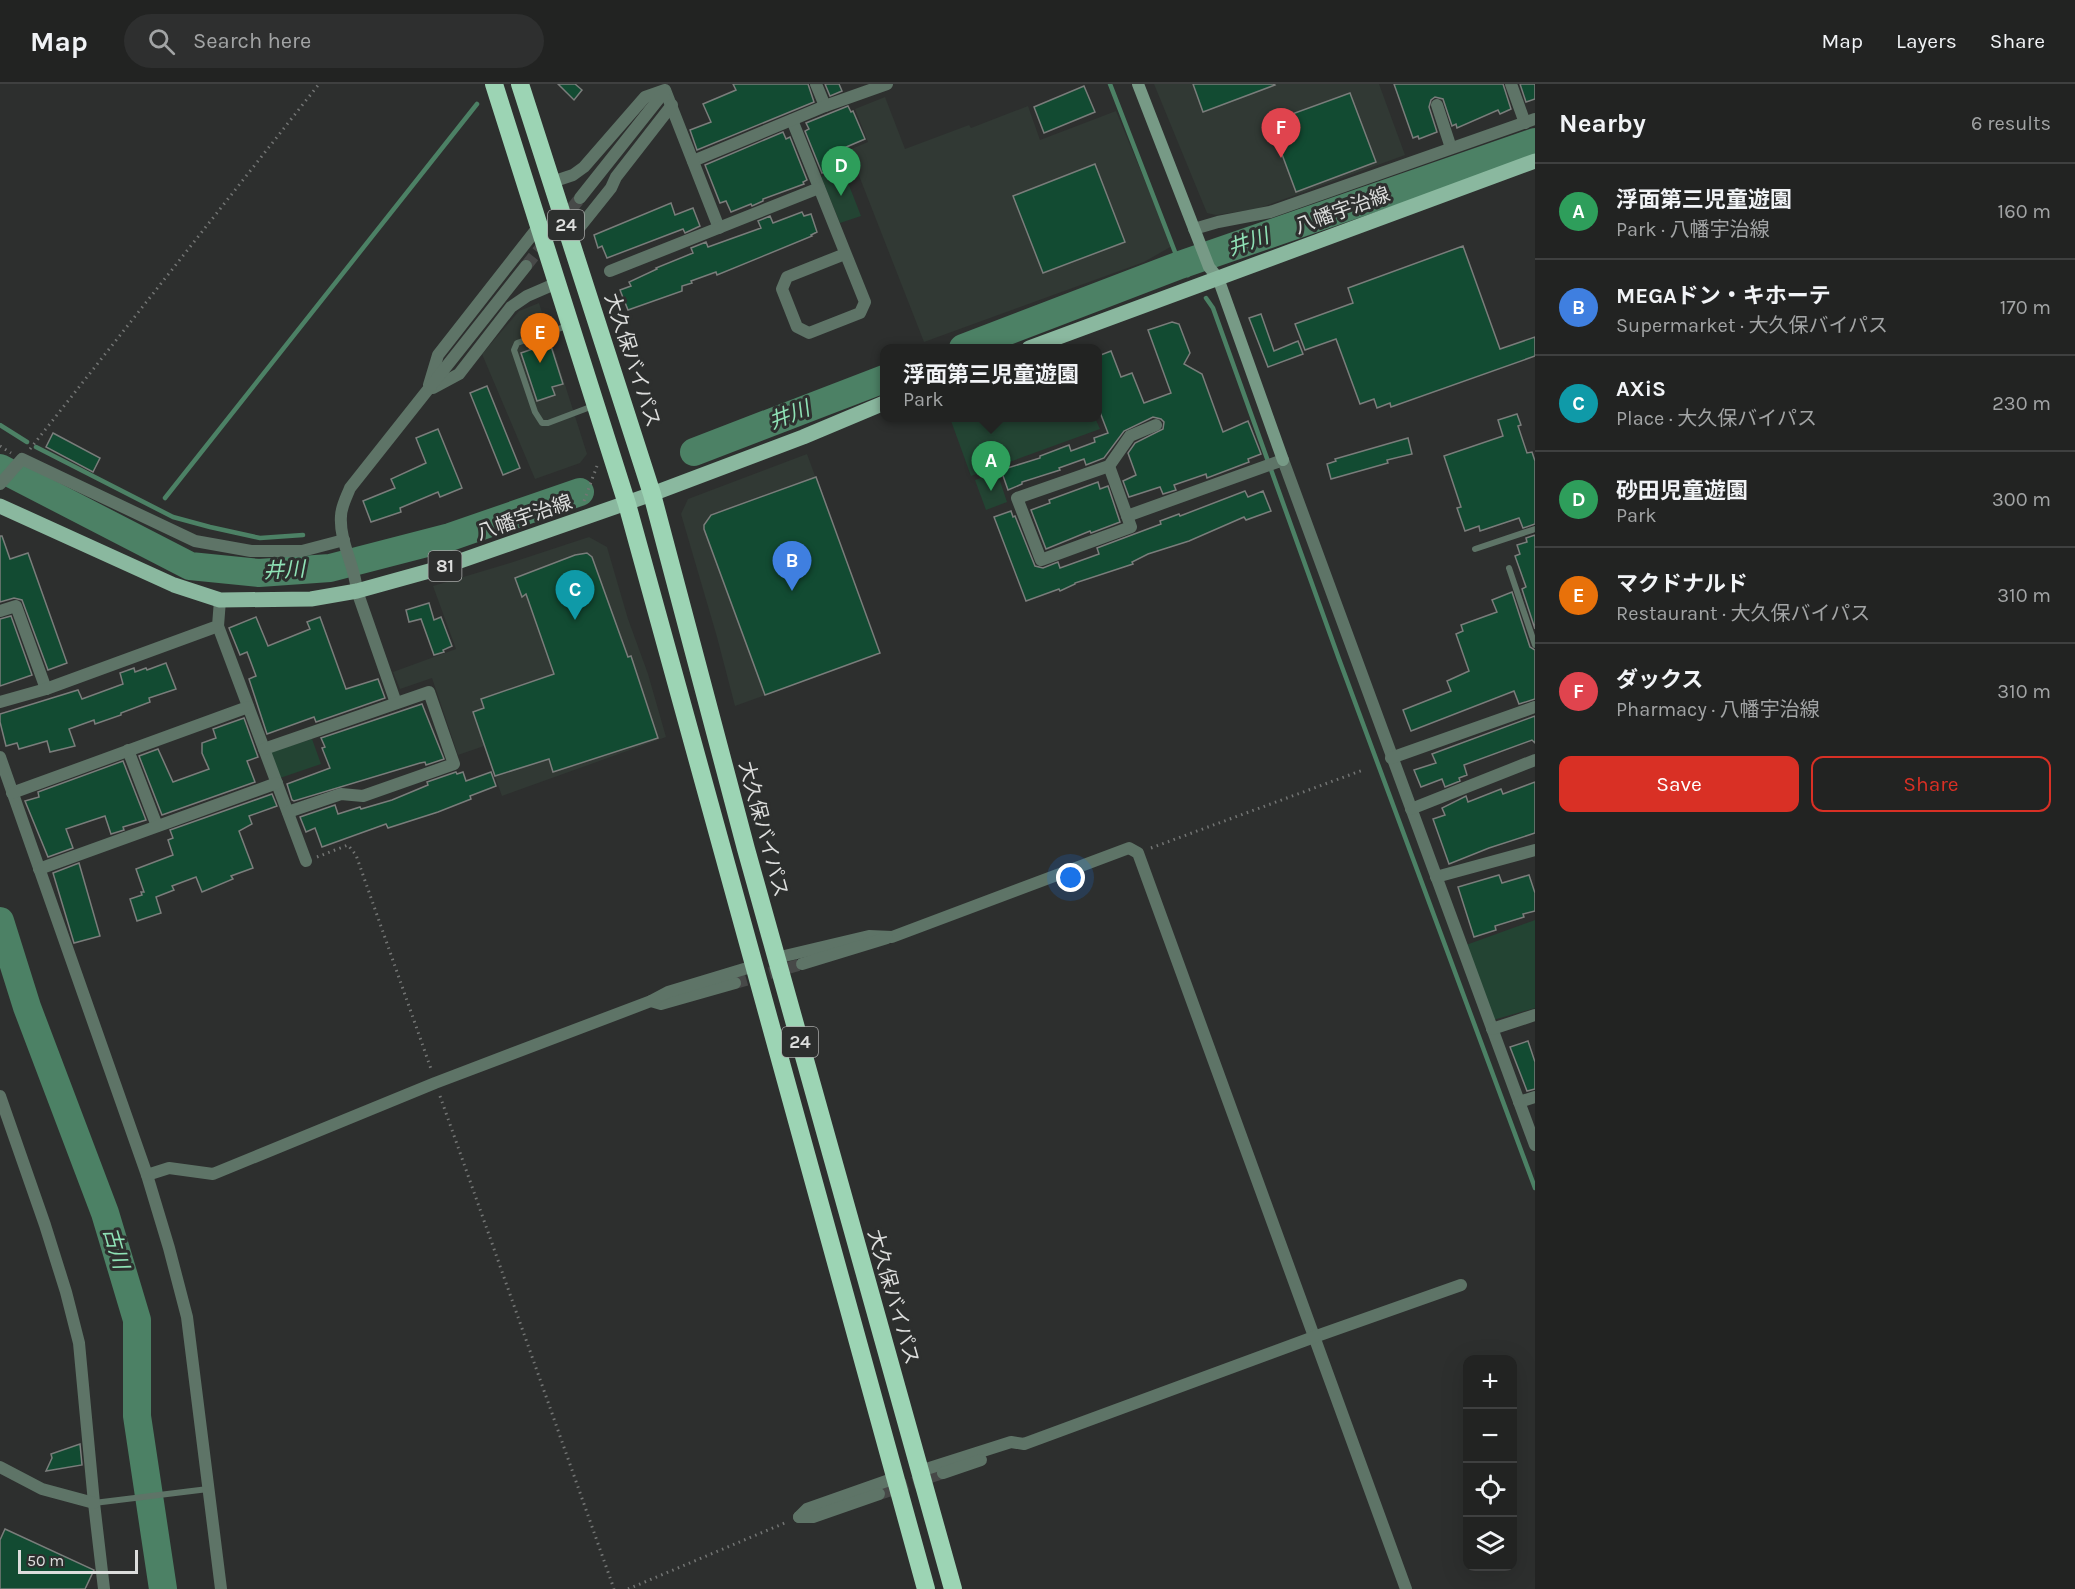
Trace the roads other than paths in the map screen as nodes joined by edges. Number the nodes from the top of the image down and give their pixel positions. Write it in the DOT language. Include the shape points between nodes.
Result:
graph roads {
  1 [pos="494,84"];
  2 [pos="520,84"];
  3 [pos="816,84"];
  4 [pos="852,84"];
  5 [pos="887,84"];
  6 [pos="1138,84"];
  7 [pos="1510,84"];
  8 [pos="668,87"];
  9 [pos="857,96"];
  10 [pos="672,105"];
  11 [pos="1437,105"];
  12 [pos="825,106"];
  13 [pos="792,120"];
  14 [pos="1530,121"];
  15 [pos="1451,148"];
  16 [pos="693,161"];
  17 [pos="1535,161"];
  18 [pos="552,182"];
  19 [pos="819,188"];
  20 [pos="580,198"];
  21 [pos="539,226"];
  22 [pos="720,228"];
  23 [pos="1196,233"];
  24 [pos="571,238"];
  25 [pos="845,254"];
  26 [pos="526,266"];
  27 [pos="610,271"];
  28 [pos="1214,272"];
  29 [pos="557,283"];
  30 [pos="571,325"];
  31 [pos="1039,344"];
  32 [pos="426,392"];
  33 [pos="596,405"];
  34 [pos="880,405"];
  35 [pos="1156,425"];
  36 [pos="1278,462"];
  37 [pos="1109,466"];
  38 [pos="0,484"];
  39 [pos="652,494"];
  40 [pos="627,504"];
  41 [pos="0,506"];
  42 [pos="1127,516"];
  43 [pos="1535,529"];
  44 [pos="344,540"];
  45 [pos="1475,549"];
  46 [pos="1509,568"];
  47 [pos="356,585"];
  48 [pos="220,600"];
  49 [pos="0,611"];
  50 [pos="218,626"];
  51 [pos="1535,645"];
  52 [pos="46,689"];
  53 [pos="0,702"];
  54 [pos="396,703"];
  55 [pos="248,707"];
  56 [pos="1535,707"];
  57 [pos="264,749"];
  58 [pos="128,750"];
  59 [pos="0,757"];
  60 [pos="1391,758"];
  61 [pos="1535,760"];
  62 [pos="277,783"];
  63 [pos="12,792"];
  64 [pos="1411,809"];
  65 [pos="288,812"];
  66 [pos="157,826"];
  67 [pos="1535,850"];
  68 [pos="306,861"];
  69 [pos="39,869"];
  70 [pos="1436,877"];
  71 [pos="892,937"];
  72 [pos="776,958"];
  73 [pos="802,964"];
  74 [pos="754,966"];
  75 [pos="735,983"];
  76 [pos="651,1001"];
  77 [pos="1535,1016"];
  78 [pos="1492,1029"];
  79 [pos="0,1096"];
  80 [pos="1535,1097"];
  81 [pos="1519,1102"];
  82 [pos="1535,1146"];
  83 [pos="147,1175"];
  84 [pos="1461,1285"];
  85 [pos="1314,1336"];
  86 [pos="1024,1444"];
  87 [pos="0,1467"];
  88 [pos="920,1471"];
  89 [pos="943,1473"];
  90 [pos="895,1478"];
  91 [pos="207,1489"];
  92 [pos="879,1494"];
  93 [pos="100,1502"];
  94 [pos="104,1589"];
  95 [pos="221,1589"];
  96 [pos="926,1589"];
  97 [pos="953,1589"];
  98 [pos="1406,1589"];
  1 -- 21 [label="highway, 24"];
  2 -- 18 [label="highway, 大久保バイパス / 24"];
  3 -- 12 [label="street"];
  4 -- 9 [label="street"];
  5 -- 9 [label="street"];
  6 -- 23 [label="street"];
  7 -- 14 [label="street"];
  8 -- 10 [label="street"];
  8 -- 18 [label="street" via="645,97 584,167"];
  8 -- 20 [label="street"];
  9 -- 12 [label="street"];
  10 -- 16 [label="street"];
  10 -- 24 [label="street"];
  11 -- 15 [label="street"];
  12 -- 13 [label="street"];
  13 -- 16 [label="street"];
  13 -- 19 [label="street"];
  14 -- 15 [label="street"];
  15 -- 23 [label="street" via="1270,212"];
  16 -- 22 [label="street"];
  17 -- 28 [label="main road, 八幡宇治線"];
  18 -- 24 [label="highway, 大久保バイパス / 24"];
  19 -- 22 [label="street"];
  19 -- 25 [label="street"];
  21 -- 29 [label="highway, 24"];
  21 -- 32 [label="street" via="438,355"];
  22 -- 27 [label="street"];
  23 -- 28 [label="street"];
  24 -- 39 [label="highway, 大久保バイパス / 24"];
  25 -- 25 [label="street" via="864,302 860,313 809,333 797,327 782,289 788,277"];
  26 -- 32 [label="street"];
  28 -- 31 [label="main road, 八幡宇治線"];
  28 -- 36 [label="street"];
  29 -- 30 [label="highway, 24"];
  29 -- 32 [label="street" via="511,308 459,374"];
  30 -- 33 [label="highway, 24"];
  30 -- 33 [label="lane" via="521,342 514,350 542,423"];
  32 -- 44 [label="street" via="350,488 340,515"];
  33 -- 40 [label="highway, 24"];
  34 -- 39 [label="main road, 八幡宇治線 / 81"];
  35 -- 37 [label="street" via="1130,435"];
  36 -- 42 [label="street"];
  36 -- 60 [label="street"];
  37 -- 42 [label="street"];
  37 -- 42 [label="street" via="1017,498 1041,560 1131,527"];
  38 -- 44 [label="street" via="22,459 195,541 251,551 302,551"];
  39 -- 40 [label="main road, 八幡宇治線 / 81"];
  39 -- 72 [label="highway, 大久保バイパス / 24"];
  40 -- 47 [label="main road, 八幡宇治線 / 81" via="440,568"];
  40 -- 74 [label="highway, 24"];
  41 -- 48 [label="main road, 八幡宇治線 / 81" via="174,585"];
  43 -- 45 [label="lane"];
  44 -- 47 [label="street"];
  46 -- 51 [label="lane"];
  47 -- 48 [label="main road, 八幡宇治線 / 81" via="311,599"];
  47 -- 54 [label="street"];
  48 -- 50 [label="street"];
  49 -- 52 [label="street" via="16,606"];
  50 -- 52 [label="street"];
  50 -- 55 [label="street"];
  52 -- 53 [label="street"];
  54 -- 57 [label="street"];
  54 -- 65 [label="street" via="429,692 454,764 363,796 341,794"];
  55 -- 57 [label="street"];
  55 -- 58 [label="street"];
  56 -- 60 [label="street"];
  57 -- 62 [label="street"];
  58 -- 63 [label="street"];
  58 -- 66 [label="street"];
  59 -- 63 [label="street"];
  60 -- 64 [label="street"];
  61 -- 64 [label="street"];
  62 -- 65 [label="street"];
  62 -- 66 [label="street"];
  63 -- 69 [label="street"];
  64 -- 70 [label="street"];
  65 -- 68 [label="street"];
  66 -- 69 [label="street"];
  67 -- 70 [label="street"];
  69 -- 83 [label="street"];
  70 -- 78 [label="street"];
  71 -- 72 [label="street" via="869,936"];
  71 -- 73 [label="street"];
  71 -- 85 [label="street" via="1129,848 1138,853"];
  72 -- 88 [label="highway, 大久保バイパス / 24"];
  74 -- 76 [label="street" via="668,992"];
  74 -- 90 [label="highway, 24"];
  75 -- 76 [label="street" via="661,1004"];
  76 -- 83 [label="street" via="435,1083 213,1174 169,1168"];
  77 -- 78 [label="street"];
  78 -- 81 [label="street"];
  79 -- 93 [label="street" via="45,1225 79,1343"];
  80 -- 81 [label="street"];
  81 -- 82 [label="street"];
  83 -- 91 [label="street" via="187,1317"];
  84 -- 85 [label="street"];
  85 -- 86 [label="street"];
  85 -- 98 [label="street"];
  86 -- 88 [label="street" via="1011,1442"];
  86 -- 89 [label="street"];
  87 -- 93 [label="street" via="42,1489"];
  88 -- 97 [label="highway, 大久保バイパス / 24"];
  90 -- 92 [label="street" via="807,1509 799,1517"];
  90 -- 96 [label="highway, 24"];
  91 -- 93 [label="lane"];
  91 -- 95 [label="street"];
  93 -- 94 [label="street"];
}
